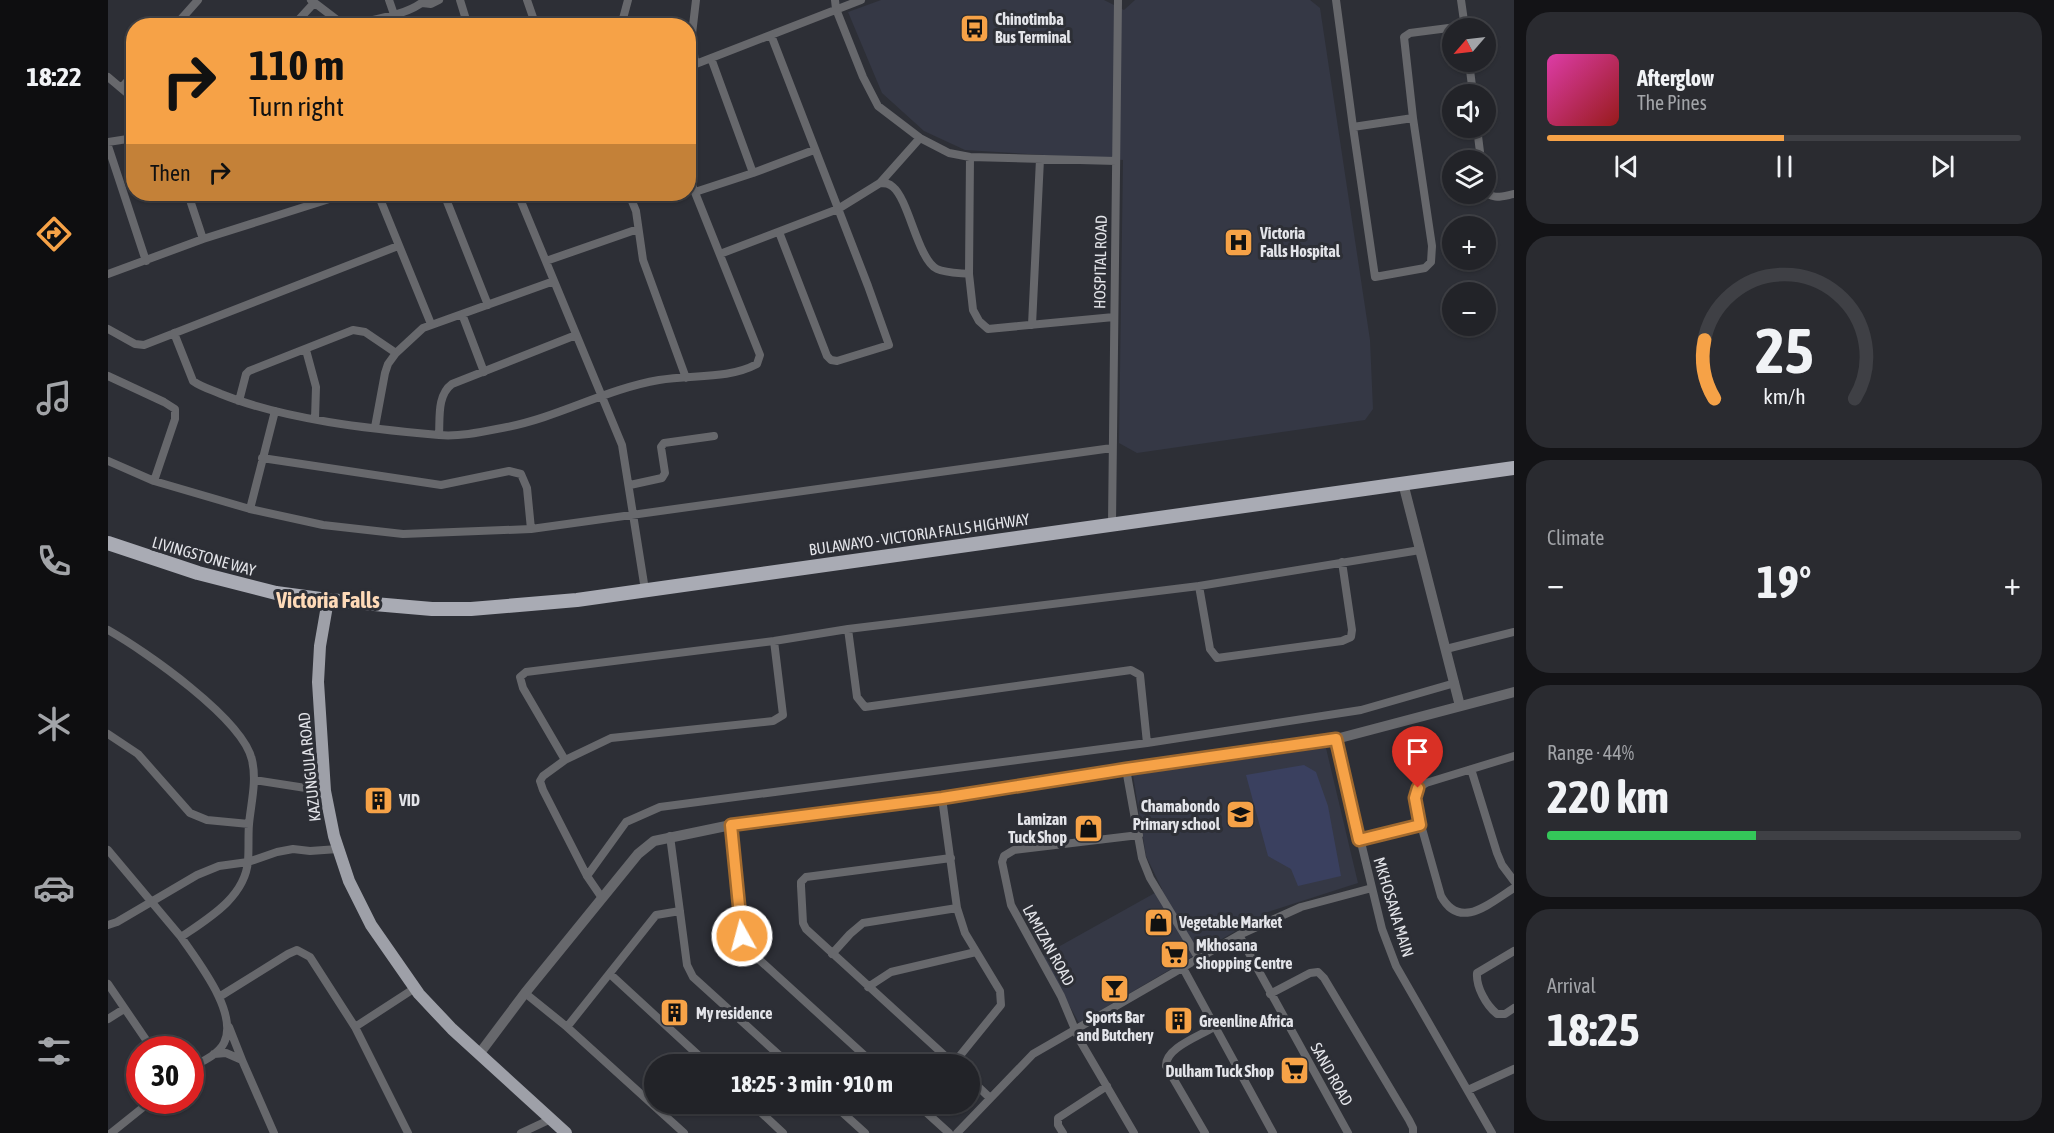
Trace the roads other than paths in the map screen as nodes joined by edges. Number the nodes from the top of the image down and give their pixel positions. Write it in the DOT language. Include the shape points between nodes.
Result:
graph roads {
  1 [pos="198,0"];
  2 [pos="389,0"];
  3 [pos="439,0"];
  4 [pos="460,0"];
  5 [pos="526,0"];
  6 [pos="628,0"];
  7 [pos="696,0"];
  8 [pos="861,0"];
  9 [pos="1118,0"];
  10 [pos="1336,0"];
  11 [pos="1461,0"];
  12 [pos="312,1"];
  13 [pos="423,2"];
  14 [pos="835,4"];
  15 [pos="394,14"];
  16 [pos="183,18"];
  17 [pos="299,18"];
  18 [pos="335,18"];
  19 [pos="378,18"];
  20 [pos="395,18"];
  21 [pos="466,18"];
  22 [pos="533,18"];
  23 [pos="623,18"];
  24 [pos="694,18"];
  25 [pos="1464,18"];
  26 [pos="1442,29"];
  27 [pos="771,35"];
  28 [pos="711,58"];
  29 [pos="696,64"];
  30 [pos="108,77"];
  31 [pos="126,83"];
  32 [pos="122,87"];
  33 [pos="126,91"];
  34 [pos="1413,118"];
  35 [pos="1353,127"];
  36 [pos="920,138"];
  37 [pos="126,140"];
  38 [pos="108,144"];
  39 [pos="814,150"];
  40 [pos="970,157"];
  41 [pos="1040,159"];
  42 [pos="1116,161"];
  43 [pos="753,173"];
  44 [pos="880,183"];
  45 [pos="696,192"];
  46 [pos="696,194"];
  47 [pos="1514,194"];
  48 [pos="1496,197"];
  49 [pos="126,199"];
  50 [pos="127,201"];
  51 [pos="190,201"];
  52 [pos="313,201"];
  53 [pos="381,201"];
  54 [pos="447,201"];
  55 [pos="521,201"];
  56 [pos="632,201"];
  57 [pos="838,208"];
  58 [pos="638,229"];
  59 [pos="779,232"];
  60 [pos="203,239"];
  61 [pos="398,246"];
  62 [pos="720,254"];
  63 [pos="146,261"];
  64 [pos="546,261"];
  65 [pos="108,274"];
  66 [pos="969,274"];
  67 [pos="554,281"];
  68 [pos="488,305"];
  69 [pos="462,314"];
  70 [pos="1114,317"];
  71 [pos="431,324"];
  72 [pos="1032,325"];
  73 [pos="108,329"];
  74 [pos="174,333"];
  75 [pos="576,335"];
  76 [pos="306,350"];
  77 [pos="396,353"];
  78 [pos="484,372"];
  79 [pos="108,376"];
  80 [pos="686,378"];
  81 [pos="601,396"];
  82 [pos="239,401"];
  83 [pos="275,411"];
  84 [pos="315,419"];
  85 [pos="375,428"];
  86 [pos="439,435"];
  87 [pos="714,436"];
  88 [pos="1112,448"];
  89 [pos="262,458"];
  90 [pos="108,461"];
  91 [pos="1514,468"];
  92 [pos="154,481"];
  93 [pos="1403,483"];
  94 [pos="630,485"];
  95 [pos="250,509"];
  96 [pos="634,514"];
  97 [pos="1112,524"];
  98 [pos="531,529"];
  99 [pos="108,543"];
  100 [pos="1420,550"];
  101 [pos="1342,562"];
  102 [pos="1199,586"];
  103 [pos="645,590"];
  104 [pos="328,600"];
  105 [pos="848,629"];
  106 [pos="108,630"];
  107 [pos="1514,632"];
  108 [pos="774,640"];
  109 [pos="1446,649"];
  110 [pos="1455,683"];
  111 [pos="1514,692"];
  112 [pos="1460,706"];
  113 [pos="108,734"];
  114 [pos="1336,739"];
  115 [pos="1147,743"];
  116 [pos="1514,756"];
  117 [pos="565,760"];
  118 [pos="1126,769"];
  119 [pos="1471,769"];
  120 [pos="254,780"];
  121 [pos="325,791"];
  122 [pos="942,798"];
  123 [pos="249,824"];
  124 [pos="731,825"];
  125 [pos="1420,825"];
  126 [pos="1139,835"];
  127 [pos="670,837"];
  128 [pos="1359,840"];
  129 [pos="338,849"];
  130 [pos="108,850"];
  131 [pos="951,858"];
  132 [pos="248,862"];
  133 [pos="587,876"];
  134 [pos="1514,880"];
  135 [pos="1372,888"];
  136 [pos="1514,888"];
  137 [pos="602,898"];
  138 [pos="152,903"];
  139 [pos="957,908"];
  140 [pos="680,911"];
  141 [pos="108,925"];
  142 [pos="1239,936"];
  143 [pos="182,937"];
  144 [pos="1514,951"];
  145 [pos="976,952"];
  146 [pos="832,954"];
  147 [pos="1199,958"];
  148 [pos="1183,968"];
  149 [pos="609,974"];
  150 [pos="108,984"];
  151 [pos="868,987"];
  152 [pos="415,988"];
  153 [pos="525,993"];
  154 [pos="1270,994"];
  155 [pos="219,997"];
  156 [pos="1514,1008"];
  157 [pos="124,1009"];
  158 [pos="108,1019"];
  159 [pos="228,1024"];
  160 [pos="355,1027"];
  161 [pos="567,1027"];
  162 [pos="1214,1027"];
  163 [pos="1076,1031"];
  164 [pos="143,1036"];
  165 [pos="480,1053"];
  166 [pos="214,1054"];
  167 [pos="697,1054"];
  168 [pos="778,1054"];
  169 [pos="863,1054"];
  170 [pos="944,1054"];
  171 [pos="963,1054"];
  172 [pos="204,1060"];
  173 [pos="242,1060"];
  174 [pos="1514,1069"];
  175 [pos="1107,1086"];
  176 [pos="980,1088"];
  177 [pos="1468,1090"];
  178 [pos="990,1098"];
  179 [pos="135,1114"];
  180 [pos="763,1114"];
  181 [pos="843,1114"];
  182 [pos="928,1114"];
  183 [pos="551,1119"];
  184 [pos="860,1131"];
  185 [pos="111,1133"];
  186 [pos="274,1133"];
  187 [pos="408,1133"];
  188 [pos="521,1133"];
  189 [pos="567,1133"];
  190 [pos="684,1133"];
  191 [pos="783,1133"];
  192 [pos="949,1133"];
  193 [pos="957,1133"];
  194 [pos="1063,1133"];
  195 [pos="1134,1133"];
  196 [pos="1205,1133"];
  197 [pos="1273,1133"];
  198 [pos="1348,1133"];
  199 [pos="1413,1133"];
  200 [pos="1492,1133"];
  1 -- 16 [label="street"];
  2 -- 15 [label="street"];
  3 -- 13 [label="street"];
  4 -- 21 [label="street"];
  5 -- 22 [label="street"];
  6 -- 23 [label="street"];
  7 -- 24 [label="street"];
  8 -- 14 [label="street"];
  9 -- 42 [label="street, HOSPITAL ROAD"];
  10 -- 35 [label="street"];
  11 -- 25 [label="street"];
  12 -- 17 [label="street"];
  12 -- 18 [label="street"];
  13 -- 15 [label="street"];
  14 -- 27 [label="street"];
  14 -- 36 [label="street" via="878,106"];
  15 -- 19 [label="street"];
  15 -- 20 [label="street"];
  26 -- 34 [label="street" via="1408,33 1404,37"];
  27 -- 28 [label="street"];
  27 -- 39 [label="street"];
  28 -- 29 [label="street"];
  28 -- 43 [label="street"];
  30 -- 32 [label="street"];
  31 -- 32 [label="street"];
  32 -- 33 [label="street"];
  34 -- 35 [label="street"];
  34 -- 35 [label="street" via="1431,262 1425,268 1375,277"];
  36 -- 40 [label="street" via="949,153"];
  36 -- 44 [label="street"];
  37 -- 38 [label="street"];
  38 -- 49 [label="street"];
  39 -- 43 [label="street"];
  39 -- 57 [label="street"];
  40 -- 41 [label="street"];
  40 -- 66 [label="street"];
  41 -- 42 [label="street"];
  41 -- 72 [label="street"];
  42 -- 70 [label="street, HOSPITAL ROAD"];
  43 -- 45 [label="street"];
  44 -- 57 [label="street"];
  44 -- 66 [label="street" via="897,191 933,267"];
  46 -- 62 [label="street"];
  47 -- 48 [label="street"];
  50 -- 63 [label="street"];
  51 -- 60 [label="street"];
  52 -- 60 [label="street"];
  53 -- 61 [label="street"];
  54 -- 68 [label="street"];
  55 -- 64 [label="street"];
  56 -- 58 [label="street"];
  57 -- 59 [label="street"];
  57 -- 59 [label="street" via="889,345 843,360 827,356"];
  58 -- 64 [label="street"];
  58 -- 80 [label="street" via="643,260"];
  59 -- 62 [label="street"];
  60 -- 63 [label="street"];
  61 -- 71 [label="street"];
  61 -- 74 [label="street"];
  62 -- 80 [label="street" via="760,355 757,364 747,369 727,375"];
  63 -- 65 [label="street"];
  64 -- 67 [label="street"];
  66 -- 72 [label="street" via="973,310 983,325 988,329"];
  67 -- 68 [label="street"];
  67 -- 75 [label="street"];
  68 -- 69 [label="street"];
  69 -- 71 [label="street"];
  69 -- 78 [label="street"];
  70 -- 72 [label="street"];
  70 -- 88 [label="street, HOSPITAL ROAD"];
  71 -- 77 [label="street"];
  73 -- 74 [label="street" via="139,345"];
  74 -- 82 [label="street" via="193,381"];
  75 -- 78 [label="street"];
  75 -- 81 [label="street"];
  76 -- 77 [label="street" via="360,330"];
  76 -- 82 [label="street" via="247,372"];
  76 -- 84 [label="street" via="316,387"];
  77 -- 85 [label="street" via="385,373"];
  78 -- 86 [label="street" via="445,389"];
  79 -- 92 [label="street" via="175,409"];
  80 -- 81 [label="street" via="658,380"];
  81 -- 86 [label="street" via="508,427"];
  81 -- 94 [label="street" via="622,445"];
  82 -- 83 [label="street"];
  83 -- 84 [label="street"];
  83 -- 89 [label="street"];
  84 -- 85 [label="street"];
  85 -- 86 [label="street"];
  87 -- 94 [label="street" via="664,443 662,478"];
  88 -- 96 [label="street"];
  88 -- 97 [label="street, HOSPITAL ROAD"];
  89 -- 95 [label="street"];
  89 -- 98 [label="street" via="441,485 509,471 521,474 527,488"];
  90 -- 92 [label="street"];
  91 -- 93 [label="highway, BULAWAYO - VICTORIA FALLS HIGHWAY"];
  92 -- 95 [label="street"];
  93 -- 97 [label="highway, BULAWAYO - VICTORIA FALLS HIGHWAY"];
  93 -- 100 [label="street"];
  94 -- 96 [label="street"];
  95 -- 98 [label="street" via="323,525 403,534"];
  96 -- 98 [label="street"];
  96 -- 103 [label="street"];
  97 -- 103 [label="highway, BULAWAYO - VICTORIA FALLS HIGHWAY"];
  99 -- 104 [label="highway, LIVINGSTONE WAY" via="198,573 276,593"];
  100 -- 101 [label="street"];
  100 -- 109 [label="street"];
  101 -- 102 [label="street"];
  101 -- 102 [label="street" via="1353,630 1351,637 1342,641 1217,658 1210,649"];
  102 -- 105 [label="street"];
  103 -- 104 [label="highway, BULAWAYO - VICTORIA FALLS HIGHWAY" via="471,609"];
  104 -- 121 [label="main road, KAZUNGULA ROAD" via="318,682"];
  105 -- 108 [label="street"];
  105 -- 115 [label="street" via="857,697 865,707 1131,670 1140,675"];
  106 -- 120 [label="street" via="199,694 239,735 248,748"];
  107 -- 109 [label="street"];
  108 -- 117 [label="street" via="783,715 773,721 611,738"];
  108 -- 117 [label="street" via="526,672 520,677 523,688"];
  109 -- 110 [label="street"];
  110 -- 112 [label="street"];
  110 -- 115 [label="street" via="1360,710"];
  111 -- 112 [label="street"];
  112 -- 114 [label="street"];
  113 -- 123 [label="street" via="138,754 190,813 207,820"];
  114 -- 118 [label="street"];
  114 -- 128 [label="street, MKHOSANA MAIN"];
  115 -- 133 [label="street" via="660,807 626,822"];
  116 -- 119 [label="street"];
  117 -- 133 [label="street" via="540,781"];
  118 -- 122 [label="street"];
  118 -- 126 [label="street"];
  119 -- 125 [label="street" via="1418,788 1415,798"];
  119 -- 134 [label="street" via="1497,853"];
  120 -- 121 [label="street"];
  120 -- 123 [label="street"];
  121 -- 129 [label="main road, KAZUNGULA ROAD"];
  122 -- 124 [label="street"];
  122 -- 131 [label="street"];
  123 -- 132 [label="street"];
  124 -- 127 [label="street"];
  124 -- 169 [label="street" via="740,929 745,943"];
  125 -- 128 [label="street"];
  125 -- 136 [label="street" via="1441,896 1454,911 1476,911"];
  126 -- 147 [label="street" via="1150,878"];
  126 -- 163 [label="street, LAMIZAN ROAD" via="1014,850 1002,862 1011,905"];
  127 -- 137 [label="street" via="645,846"];
  127 -- 140 [label="street"];
  128 -- 135 [label="street, MKHOSANA MAIN"];
  129 -- 132 [label="street" via="293,849"];
  129 -- 152 [label="main road, KAZUNGULA ROAD" via="371,926"];
  130 -- 138 [label="street"];
  131 -- 139 [label="street"];
  131 -- 146 [label="street" via="803,879 803,923"];
  132 -- 138 [label="street" via="208,870"];
  132 -- 143 [label="street" via="238,892"];
  133 -- 137 [label="street"];
  135 -- 142 [label="street" via="1301,907"];
  135 -- 177 [label="street, MKHOSANA MAIN" via="1396,966"];
  137 -- 153 [label="street"];
  138 -- 141 [label="street"];
  138 -- 143 [label="street"];
  139 -- 145 [label="street"];
  139 -- 146 [label="street" via="862,923"];
  140 -- 149 [label="street" via="656,915"];
  140 -- 168 [label="street" via="687,965 693,977"];
  142 -- 147 [label="street"];
  142 -- 154 [label="street, SAND ROAD"];
  143 -- 155 [label="street"];
  144 -- 156 [label="street" via="1477,973 1476,981 1490,1009 1497,1014"];
  145 -- 151 [label="street" via="891,972"];
  145 -- 171 [label="street" via="1000,991 1001,1005"];
  146 -- 151 [label="street"];
  147 -- 148 [label="street"];
  148 -- 162 [label="street"];
  148 -- 163 [label="street"];
  149 -- 161 [label="street"];
  149 -- 167 [label="street"];
  150 -- 157 [label="street"];
  151 -- 170 [label="street"];
  152 -- 160 [label="street"];
  152 -- 165 [label="main road, KAZUNGULA ROAD"];
  153 -- 161 [label="street"];
  153 -- 165 [label="street"];
  154 -- 198 [label="street, SAND ROAD"];
  154 -- 199 [label="street" via="1318,972"];
  155 -- 159 [label="street"];
  155 -- 160 [label="street" via="297,950 310,957"];
  157 -- 158 [label="street"];
  157 -- 164 [label="street"];
  159 -- 166 [label="street" via="224,1045"];
  159 -- 173 [label="street"];
  160 -- 187 [label="street"];
  161 -- 190 [label="street"];
  162 -- 196 [label="street" via="1171,1052 1166,1059 1166,1066"];
  162 -- 197 [label="street"];
  163 -- 175 [label="street, LAMIZAN ROAD"];
  163 -- 178 [label="street" via="1033,1054"];
  165 -- 183 [label="main road, KAZUNGULA ROAD"];
  166 -- 172 [label="street"];
  166 -- 173 [label="street" via="226,1053"];
  173 -- 186 [label="street"];
  174 -- 177 [label="street"];
  175 -- 194 [label="street" via="1058,1118"];
  175 -- 195 [label="street, LAMIZAN ROAD"];
  176 -- 178 [label="street"];
  177 -- 200 [label="street, MKHOSANA MAIN"];
  178 -- 193 [label="street"];
  179 -- 185 [label="street"];
  180 -- 191 [label="street"];
  181 -- 184 [label="street"];
  182 -- 192 [label="street"];
  183 -- 188 [label="street"];
  183 -- 189 [label="main road, KAZUNGULA ROAD"];
}
